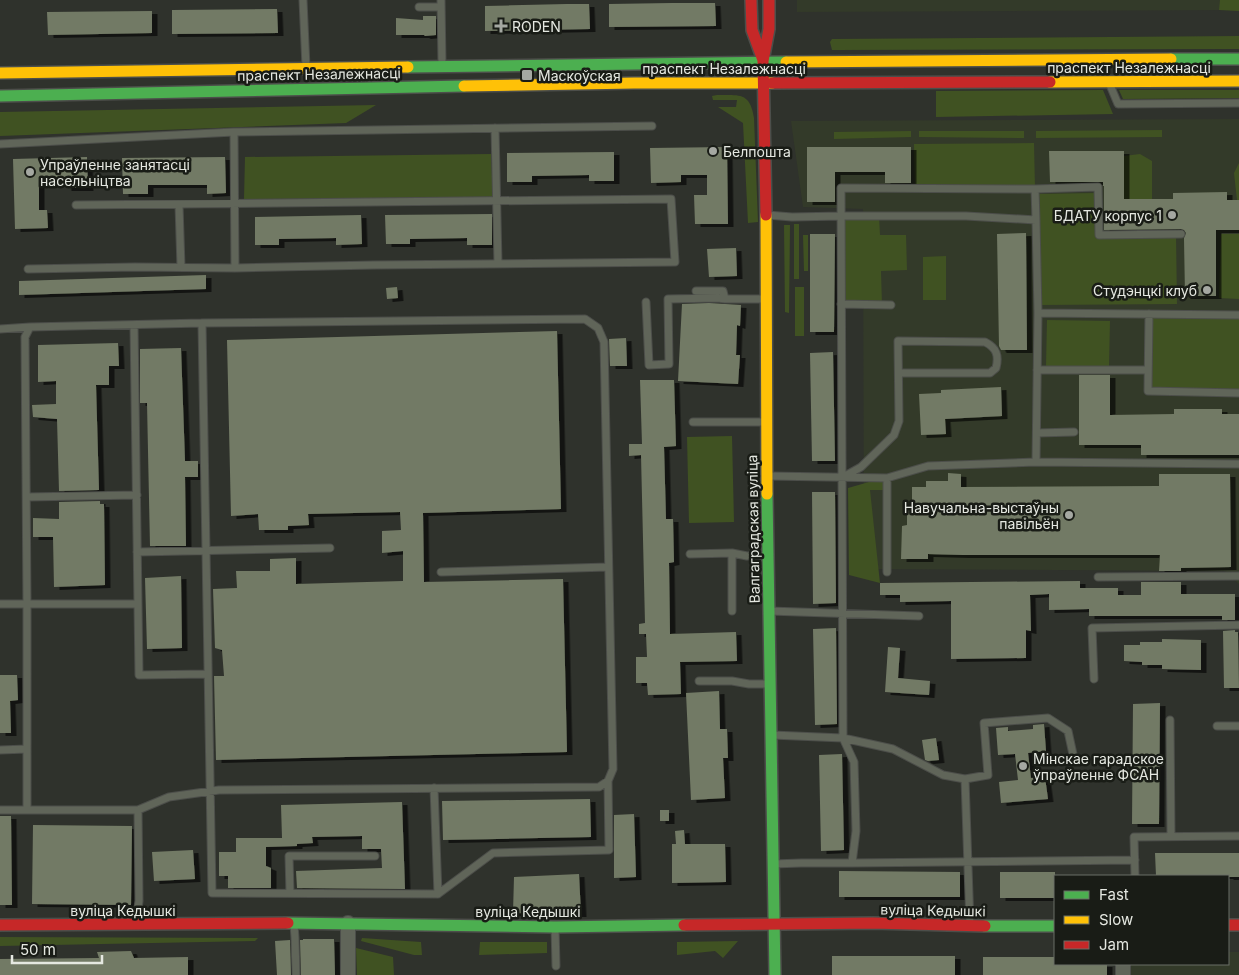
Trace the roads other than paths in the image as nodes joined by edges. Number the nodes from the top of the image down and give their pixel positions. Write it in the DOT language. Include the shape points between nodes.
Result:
graph roads {
  1 [pos="302,0"];
  2 [pos="751,0"];
  3 [pos="769,0"];
  4 [pos="441,3"];
  5 [pos="419,6"];
  6 [pos="1239,59"];
  7 [pos="763,61"];
  8 [pos="442,66"];
  9 [pos="306,68"];
  10 [pos="0,73"];
  11 [pos="1239,81"];
  12 [pos="764,82"];
  13 [pos="1109,82"];
  14 [pos="0,96"];
  15 [pos="1239,103"];
  16 [pos="652,126"];
  17 [pos="495,128"];
  18 [pos="234,132"];
  19 [pos="0,144"];
  20 [pos="1035,188"];
  21 [pos="497,201"];
  22 [pos="235,204"];
  23 [pos="76,205"];
  24 [pos="179,205"];
  25 [pos="766,215"];
  26 [pos="841,216"];
  27 [pos="1036,220"];
  28 [pos="1181,234"];
  29 [pos="498,264"];
  30 [pos="181,267"];
  31 [pos="236,268"];
  32 [pos="28,269"];
  33 [pos="696,291"];
  34 [pos="767,298"];
  35 [pos="725,300"];
  36 [pos="646,302"];
  37 [pos="841,304"];
  38 [pos="891,305"];
  39 [pos="1038,314"];
  40 [pos="1149,314"];
  41 [pos="1239,315"];
  42 [pos="202,324"];
  43 [pos="134,325"];
  44 [pos="30,327"];
  45 [pos="0,329"];
  46 [pos="1037,370"];
  47 [pos="1148,370"];
  48 [pos="899,373"];
  49 [pos="1239,393"];
  50 [pos="693,422"];
  51 [pos="767,422"];
  52 [pos="1074,432"];
  53 [pos="1037,433"];
  54 [pos="1036,462"];
  55 [pos="1239,464"];
  56 [pos="767,476"];
  57 [pos="842,477"];
  58 [pos="888,478"];
  59 [pos="136,495"];
  60 [pos="26,497"];
  61 [pos="330,548"];
  62 [pos="206,551"];
  63 [pos="137,552"];
  64 [pos="732,553"];
  65 [pos="690,554"];
  66 [pos="767,555"];
  67 [pos="608,567"];
  68 [pos="441,572"];
  69 [pos="887,572"];
  70 [pos="1239,576"];
  71 [pos="1098,577"];
  72 [pos="0,604"];
  73 [pos="27,604"];
  74 [pos="138,604"];
  75 [pos="732,611"];
  76 [pos="769,612"];
  77 [pos="843,614"];
  78 [pos="919,616"];
  79 [pos="1239,625"];
  80 [pos="208,674"];
  81 [pos="1094,679"];
  82 [pos="699,681"];
  83 [pos="770,684"];
  84 [pos="1170,720"];
  85 [pos="1216,726"];
  86 [pos="1239,726"];
  87 [pos="771,735"];
  88 [pos="843,738"];
  89 [pos="27,749"];
  90 [pos="0,750"];
  91 [pos="1074,759"];
  92 [pos="965,779"];
  93 [pos="608,781"];
  94 [pos="434,788"];
  95 [pos="210,792"];
  96 [pos="0,810"];
  97 [pos="27,810"];
  98 [pos="138,810"];
  99 [pos="1171,836"];
  100 [pos="1239,836"];
  101 [pos="375,856"];
  102 [pos="1135,860"];
  103 [pos="968,861"];
  104 [pos="773,864"];
  105 [pos="852,864"];
  106 [pos="1135,875"];
  107 [pos="290,893"];
  108 [pos="438,894"];
  109 [pos="294,923"];
  110 [pos="348,923"];
  111 [pos="774,924"];
  112 [pos="139,925"];
  113 [pos="0,926"];
  114 [pos="970,926"];
  115 [pos="1054,926"];
  116 [pos="555,927"];
  117 [pos="556,966"];
  118 [pos="296,975"];
  119 [pos="348,975"];
  120 [pos="775,975"];
  1 -- 9 [label="lane"];
  2 -- 7 [label="main road" via="752,30"];
  3 -- 7 [label="main road" via="769,29"];
  4 -- 5 [label="lane"];
  4 -- 8 [label="lane"];
  6 -- 7 [label="main road, праспект Незалежнасці"];
  7 -- 8 [label="main road, праспект Незалежнасці"];
  7 -- 12 [label="main road, Валгаградская вуліца"];
  8 -- 9 [label="main road, праспект Незалежнасці"];
  9 -- 10 [label="main road, праспект Незалежнасці"];
  11 -- 13 [label="main road, праспект Незалежнасці"];
  12 -- 13 [label="main road, праспект Незалежнасці"];
  12 -- 14 [label="main road, праспект Незалежнасці"];
  12 -- 25 [label="main road, Валгаградская вуліца"];
  13 -- 15 [label="lane" via="1118,104"];
  16 -- 17 [label="lane"];
  17 -- 18 [label="lane"];
  17 -- 21 [label="lane"];
  18 -- 19 [label="lane"];
  18 -- 22 [label="lane"];
  20 -- 26 [label="lane" via="840,188"];
  20 -- 27 [label="lane"];
  20 -- 28 [label="lane" via="1098,187 1098,235"];
  21 -- 22 [label="lane"];
  21 -- 29 [label="lane"];
  21 -- 29 [label="lane" via="671,199 675,262"];
  22 -- 24 [label="lane"];
  22 -- 31 [label="lane"];
  23 -- 24 [label="lane"];
  24 -- 30 [label="lane"];
  25 -- 26 [label="lane"];
  25 -- 34 [label="main road, Валгаградская вуліца"];
  26 -- 27 [label="lane" via="966,216"];
  26 -- 37 [label="lane"];
  27 -- 39 [label="lane"];
  29 -- 31 [label="lane"];
  30 -- 31 [label="lane"];
  30 -- 32 [label="lane"];
  33 -- 35 [label="lane" via="723,291"];
  34 -- 35 [label="lane"];
  34 -- 51 [label="main road, Валгаградская вуліца"];
  35 -- 36 [label="lane" via="668,299 669,364 649,365"];
  37 -- 38 [label="lane"];
  37 -- 57 [label="lane"];
  39 -- 40 [label="lane"];
  39 -- 46 [label="lane"];
  40 -- 41 [label="lane"];
  40 -- 47 [label="lane"];
  42 -- 43 [label="lane"];
  42 -- 62 [label="lane"];
  42 -- 67 [label="lane" via="585,319 598,328 604,342"];
  43 -- 44 [label="lane"];
  43 -- 59 [label="lane"];
  44 -- 45 [label="lane"];
  44 -- 60 [label="lane" via="26,338"];
  46 -- 47 [label="lane"];
  46 -- 53 [label="lane"];
  47 -- 49 [label="lane" via="1148,391"];
  48 -- 48 [label="lane" via="898,341 985,342 991,345 998,359 996,368 990,373"];
  48 -- 57 [label="lane" via="899,421 894,435 861,468"];
  50 -- 51 [label="lane"];
  51 -- 56 [label="main road, Валгаградская вуліца"];
  52 -- 53 [label="lane"];
  53 -- 54 [label="lane"];
  54 -- 55 [label="lane"];
  54 -- 58 [label="lane" via="928,466"];
  56 -- 57 [label="lane"];
  56 -- 66 [label="main road, Валгаградская вуліца"];
  57 -- 58 [label="lane"];
  57 -- 77 [label="lane"];
  58 -- 69 [label="lane"];
  59 -- 60 [label="lane"];
  59 -- 63 [label="lane"];
  60 -- 73 [label="lane"];
  61 -- 62 [label="lane"];
  62 -- 63 [label="lane"];
  62 -- 80 [label="lane"];
  63 -- 74 [label="lane"];
  64 -- 65 [label="lane"];
  64 -- 66 [label="lane"];
  64 -- 75 [label="lane"];
  66 -- 76 [label="main road, Валгаградская вуліца"];
  67 -- 68 [label="lane"];
  67 -- 93 [label="lane" via="613,769"];
  70 -- 71 [label="lane"];
  72 -- 73 [label="lane"];
  73 -- 74 [label="lane"];
  73 -- 89 [label="lane"];
  74 -- 80 [label="lane" via="139,675"];
  76 -- 77 [label="lane"];
  76 -- 83 [label="main road, Валгаградская вуліца"];
  77 -- 78 [label="lane"];
  77 -- 88 [label="lane"];
  79 -- 81 [label="lane" via="1092,628"];
  80 -- 95 [label="lane"];
  82 -- 83 [label="lane"];
  83 -- 87 [label="main road, Валгаградская вуліца"];
  84 -- 99 [label="lane"];
  85 -- 86 [label="lane"];
  87 -- 88 [label="lane"];
  87 -- 104 [label="main road, Валгаградская вуліца"];
  88 -- 92 [label="lane" via="893,749 943,774"];
  88 -- 105 [label="lane" via="854,762 856,831"];
  89 -- 90 [label="lane"];
  89 -- 97 [label="lane"];
  91 -- 92 [label="lane" via="1068,731 1048,718 984,723 988,775"];
  92 -- 103 [label="lane"];
  93 -- 94 [label="lane" via="599,787"];
  93 -- 108 [label="lane" via="609,850 494,853"];
  94 -- 95 [label="lane"];
  94 -- 108 [label="lane"];
  95 -- 98 [label="lane" via="169,797"];
  95 -- 107 [label="lane" via="212,893"];
  96 -- 97 [label="lane"];
  97 -- 98 [label="lane"];
  98 -- 112 [label="lane"];
  99 -- 100 [label="lane"];
  99 -- 102 [label="lane" via="1134,837"];
  101 -- 107 [label="lane" via="289,856"];
  102 -- 103 [label="lane"];
  102 -- 106 [label="lane"];
  103 -- 105 [label="lane"];
  103 -- 114 [label="lane"];
  104 -- 105 [label="lane"];
  104 -- 111 [label="main road, Валгаградская вуліца"];
  107 -- 108 [label="lane"];
  109 -- 110 [label="main road, вуліца Кедышкі"];
  109 -- 112 [label="main road, вуліца Кедышкі"];
  109 -- 118 [label="lane"];
  110 -- 116 [label="main road, вуліца Кедышкі"];
  110 -- 119 [label="street"];
  111 -- 114 [label="main road, вуліца Кедышкі"];
  111 -- 116 [label="main road, вуліца Кедышкі"];
  111 -- 120 [label="main road, Валгаградская вуліца"];
  112 -- 113 [label="main road, вуліца Кедышкі"];
  114 -- 115 [label="main road, вуліца Кедышкі"];
  116 -- 117 [label="lane"];
}
